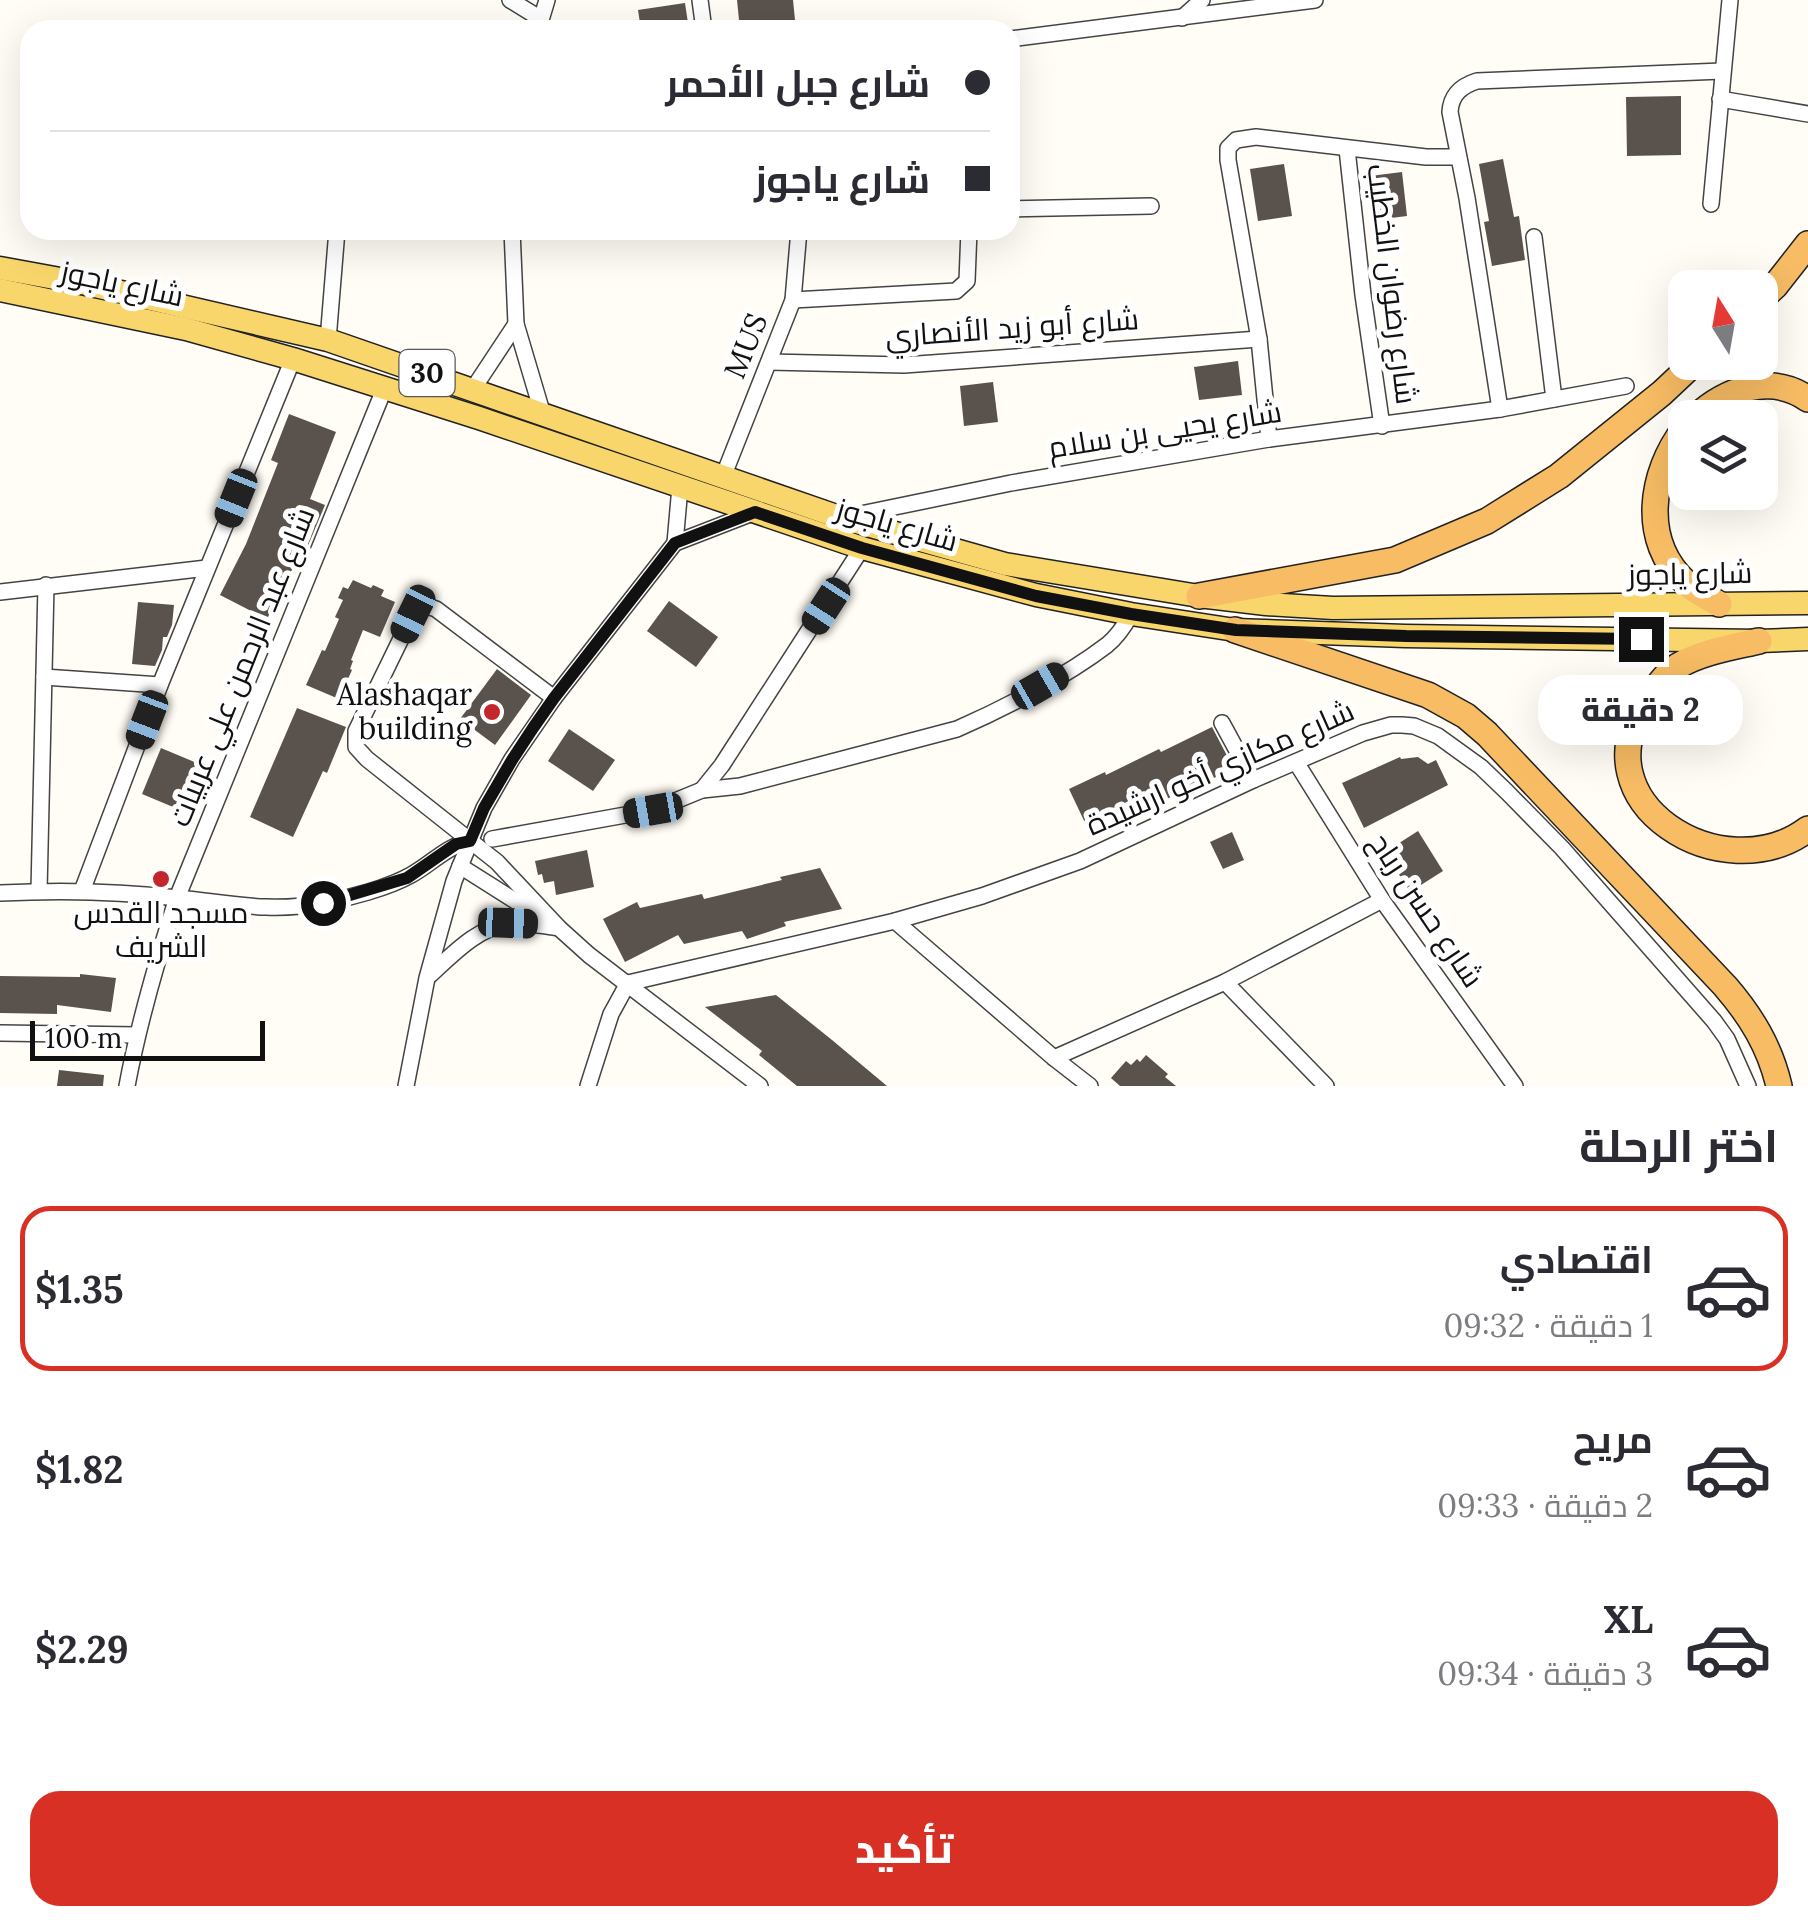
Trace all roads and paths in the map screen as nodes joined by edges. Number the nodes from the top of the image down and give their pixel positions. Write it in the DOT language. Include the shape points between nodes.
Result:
graph roads {
  1 [pos="510,0"];
  2 [pos="1202,0"];
  3 [pos="1315,0"];
  4 [pos="1730,0"];
  5 [pos="1182,18"];
  6 [pos="535,20"];
  7 [pos="1020,38"];
  8 [pos="1722,71"];
  9 [pos="1720,99"];
  10 [pos="1808,114"];
  11 [pos="1347,149"];
  12 [pos="1458,157"];
  13 [pos="1712,204"];
  14 [pos="1151,206"];
  15 [pos="1020,210"];
  16 [pos="1534,237"];
  17 [pos="336,240"];
  18 [pos="512,240"];
  19 [pos="798,240"];
  20 [pos="969,240"];
  21 [pos="1808,244"];
  22 [pos="0,268"];
  23 [pos="1778,282"];
  24 [pos="0,290"];
  25 [pos="793,300"];
  26 [pos="516,324"];
  27 [pos="1259,339"];
  28 [pos="328,340"];
  29 [pos="293,359"];
  30 [pos="769,362"];
  31 [pos="1675,380"];
  32 [pos="1626,386"];
  33 [pos="385,387"];
  34 [pos="473,389"];
  35 [pos="1554,399"];
  36 [pos="1719,400"];
  37 [pos="1808,400"];
  38 [pos="1500,409"];
  39 [pos="543,416"];
  40 [pos="1382,426"];
  41 [pos="1269,439"];
  42 [pos="1668,455"];
  43 [pos="723,477"];
  44 [pos="680,487"];
  45 [pos="755,512"];
  46 [pos="842,518"];
  47 [pos="675,543"];
  48 [pos="862,548"];
  49 [pos="208,568"];
  50 [pos="46,585"];
  51 [pos="0,592"];
  52 [pos="1199,596"];
  53 [pos="1719,604"];
  54 [pos="1808,604"];
  55 [pos="1131,614"];
  56 [pos="1236,630"];
  57 [pos="1808,639"];
  58 [pos="1759,640"];
  59 [pos="44,677"];
  60 [pos="160,685"];
  61 [pos="554,698"];
  62 [pos="1222,723"];
  63 [pos="1296,762"];
  64 [pos="1252,780"];
  65 [pos="702,790"];
  66 [pos="484,808"];
  67 [pos="1808,829"];
  68 [pos="492,840"];
  69 [pos="470,841"];
  70 [pos="497,862"];
  71 [pos="460,866"];
  72 [pos="39,891"];
  73 [pos="82,891"];
  74 [pos="0,893"];
  75 [pos="177,898"];
  76 [pos="1382,900"];
  77 [pos="895,921"];
  78 [pos="559,928"];
  79 [pos="427,978"];
  80 [pos="1225,982"];
  81 [pos="628,983"];
  82 [pos="0,1033"];
  83 [pos="136,1035"];
  84 [pos="1054,1058"];
  85 [pos="127,1086"];
  86 [pos="406,1086"];
  87 [pos="588,1086"];
  88 [pos="760,1086"];
  89 [pos="1090,1086"];
  90 [pos="1326,1086"];
  91 [pos="1515,1086"];
  92 [pos="1748,1086"];
  93 [pos="1779,1086"];
  1 -- 6 [label="street"];
  2 -- 5 [label="street"];
  3 -- 5 [label="street"];
  4 -- 8 [label="street"];
  5 -- 7 [label="street"];
  8 -- 9 [label="street"];
  8 -- 12 [label="street" via="1466,84 1450,102"];
  9 -- 10 [label="street"];
  9 -- 13 [label="street"];
  11 -- 12 [label="street"];
  11 -- 27 [label="street" via="1283,140 1231,143 1227,154"];
  11 -- 40 [label="street, شارع رضوان الخطيب"];
  12 -- 38 [label="street"];
  14 -- 15 [label="street"];
  16 -- 35 [label="street"];
  17 -- 28 [label="street"];
  18 -- 26 [label="street"];
  19 -- 25 [label="street, MUS"];
  20 -- 25 [label="street" via="967,281 956,291"];
  21 -- 23 [label="highway"];
  22 -- 28 [label="main road, شارع ياجوز / 30"];
  24 -- 29 [label="main road, شارع ياجوز / 30"];
  25 -- 30 [label="street, MUS"];
  26 -- 34 [label="street"];
  26 -- 39 [label="street"];
  27 -- 30 [label="street, شارع أبو زيد الأنصاري" via="904,365"];
  27 -- 41 [label="street"];
  28 -- 34 [label="main road, شارع ياجوز / 30"];
  29 -- 33 [label="main road, شارع ياجوز / 30"];
  29 -- 49 [label="street"];
  30 -- 43 [label="street, MUS"];
  31 -- 52 [label="highway" via="1559,476 1487,522 1395,560"];
  32 -- 35 [label="street, شارع يحيى بن سلام"];
  33 -- 44 [label="main road, شارع ياجوز / 30"];
  33 -- 75 [label="street, شارع عبد الرحمن علي عربيات"];
  34 -- 39 [label="main road, شارع ياجوز / 30"];
  35 -- 38 [label="street, شارع يحيى بن سلام"];
  36 -- 37 [label="highway" via="1764,385"];
  38 -- 40 [label="street, شارع يحيى بن سلام"];
  39 -- 43 [label="main road, شارع ياجوز / 30"];
  40 -- 41 [label="street, شارع يحيى بن سلام"];
  41 -- 46 [label="street, شارع يحيى بن سلام"];
  42 -- 53 [label="highway" via="1656,493 1659,542 1689,586"];
  43 -- 46 [label="main road, شارع ياجوز / 30"];
  44 -- 45 [label="main road, شارع ياجوز / 30"];
  44 -- 47 [label="street"];
  45 -- 47 [label="street"];
  45 -- 48 [label="main road, شارع ياجوز / 30"];
  46 -- 52 [label="main road, شارع ياجوز / 30" via="1005,564"];
  47 -- 61 [label="street"];
  48 -- 55 [label="main road, شارع ياجوز / 30" via="1036,596"];
  48 -- 65 [label="street"];
  49 -- 50 [label="street"];
  49 -- 60 [label="street"];
  50 -- 51 [label="street"];
  50 -- 59 [label="street"];
  52 -- 53 [label="main road, شارع ياجوز / 30" via="1333,608"];
  53 -- 54 [label="main road, شارع ياجوز / 30"];
  55 -- 56 [label="main road, شارع ياجوز / 30"];
  55 -- 65 [label="street" via="1109,643 1066,672 957,729"];
  56 -- 58 [label="main road, شارع ياجوز / 30"];
  56 -- 93 [label="highway" via="1428,695 1466,716 1725,986 1757,1028"];
  57 -- 58 [label="main road, شارع ياجوز / 30"];
  58 -- 67 [label="highway" via="1680,664 1658,684 1630,731 1632,779 1655,818 1705,845 1768,848"];
  59 -- 60 [label="street"];
  59 -- 72 [label="street"];
  60 -- 73 [label="street"];
  61 -- 66 [label="street"];
  61 -- 69 [label="street" via="436,609 413,614 356,731 356,747"];
  62 -- 64 [label="street"];
  63 -- 64 [label="street, شارع مكازي أخو ارشيدة"];
  63 -- 76 [label="street, شارع حسن رباح"];
  63 -- 92 [label="street, شارع مكازي أخو ارشيدة" via="1391,725 1438,736 1481,768 1562,848 1714,1021"];
  64 -- 77 [label="street, شارع مكازي أخو ارشيدة" via="1080,861"];
  65 -- 68 [label="street" via="653,810"];
  66 -- 68 [label="street"];
  66 -- 69 [label="street"];
  68 -- 70 [label="street"];
  69 -- 70 [label="street"];
  69 -- 71 [label="street"];
  69 -- 75 [label="street" via="407,878 323,903 245,908"];
  70 -- 78 [label="street"];
  71 -- 78 [label="street"];
  71 -- 79 [label="street"];
  72 -- 73 [label="street"];
  72 -- 74 [label="street"];
  73 -- 75 [label="street"];
  75 -- 83 [label="street, شارع عبد الرحمن علي عربيات"];
  76 -- 80 [label="street"];
  76 -- 91 [label="street, شارع حسن رباح"];
  77 -- 81 [label="street, شارع مكازي أخو ارشيدة"];
  77 -- 84 [label="street"];
  78 -- 79 [label="street" via="508,923 464,945"];
  78 -- 81 [label="street"];
  79 -- 86 [label="street"];
  80 -- 84 [label="street"];
  80 -- 90 [label="street"];
  81 -- 87 [label="street" via="610,1014"];
  81 -- 88 [label="street"];
  82 -- 83 [label="street"];
  83 -- 85 [label="street, شارع عبد الرحمن علي عربيات"];
  84 -- 89 [label="street"];
}
